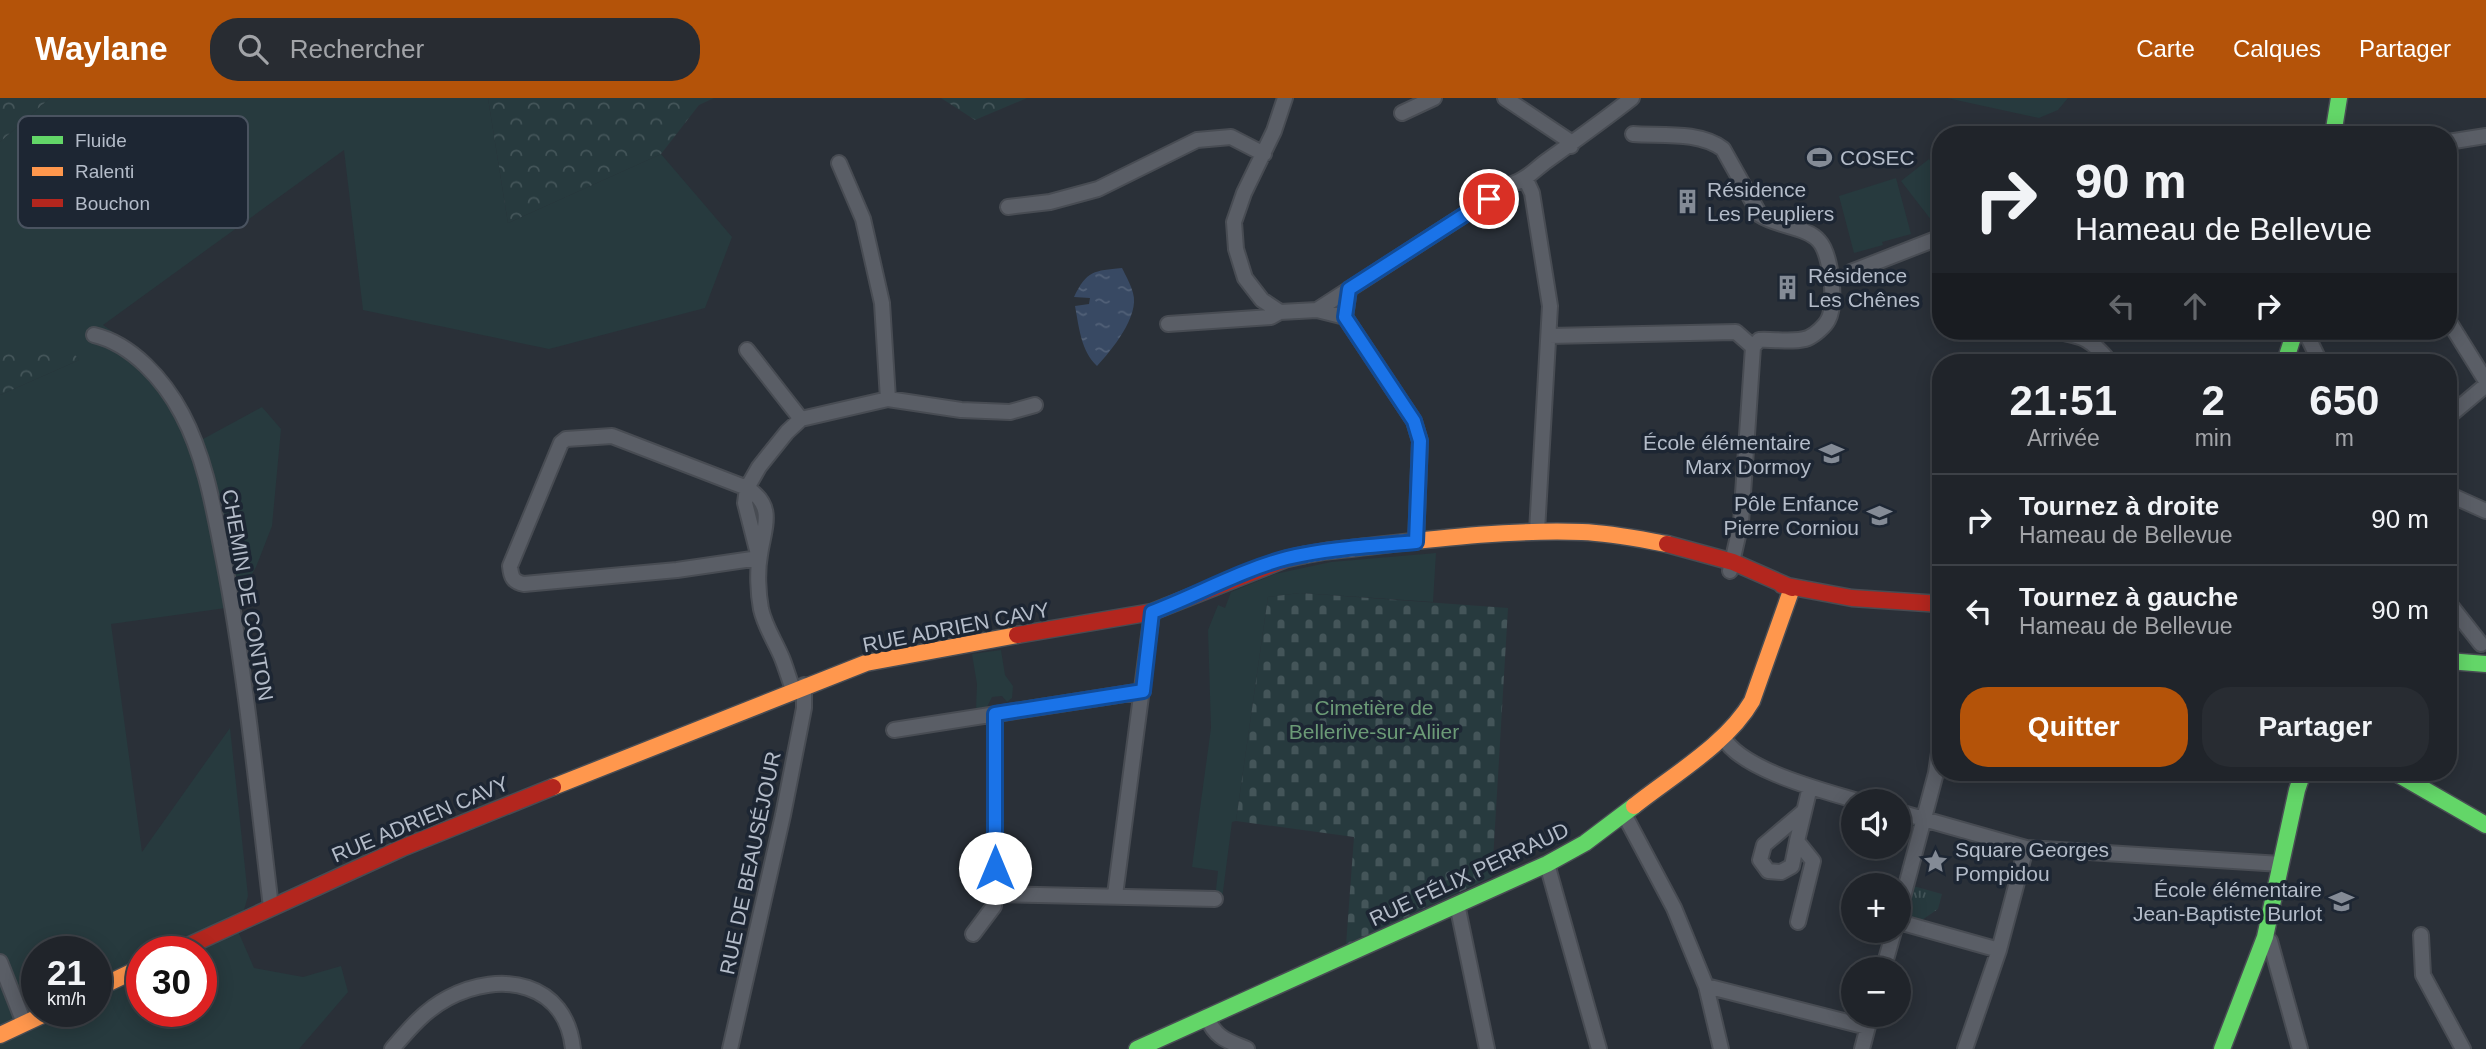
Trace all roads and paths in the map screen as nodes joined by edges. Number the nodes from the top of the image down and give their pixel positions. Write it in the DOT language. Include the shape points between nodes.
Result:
graph roads {
  1 [pos="1285,98"];
  2 [pos="1434,98"];
  3 [pos="1505,98"];
  4 [pos="1632,98"];
  5 [pos="2339,98"];
  6 [pos="1402,113"];
  7 [pos="2334,126"];
  8 [pos="1633,134"];
  9 [pos="2486,136"];
  10 [pos="2457,141"];
  11 [pos="1571,146"];
  12 [pos="1264,154"];
  13 [pos="839,163"];
  14 [pos="1526,180"];
  15 [pos="1008,207"];
  16 [pos="1932,240"];
  17 [pos="1851,272"];
  18 [pos="1349,289"];
  19 [pos="1317,310"];
  20 [pos="1280,312"];
  21 [pos="1345,317"];
  22 [pos="1168,324"];
  23 [pos="94,335"];
  24 [pos="2457,335"];
  25 [pos="1549,336"];
  26 [pos="2087,340"];
  27 [pos="1754,347"];
  28 [pos="747,350"];
  29 [pos="2103,354"];
  30 [pos="2486,383"];
  31 [pos="888,399"];
  32 [pos="1035,405"];
  33 [pos="2457,409"];
  34 [pos="801,419"];
  35 [pos="747,488"];
  36 [pos="2457,498"];
  37 [pos="2486,511"];
  38 [pos="1537,531"];
  39 [pos="1416,542"];
  40 [pos="759,558"];
  41 [pos="1731,566"];
  42 [pos="1792,588"];
  43 [pos="1932,603"];
  44 [pos="2457,611"];
  45 [pos="1152,612"];
  46 [pos="2484,639"];
  47 [pos="2457,662"];
  48 [pos="2482,663"];
  49 [pos="798,687"];
  50 [pos="1143,691"];
  51 [pos="995,714"];
  52 [pos="894,730"];
  53 [pos="1723,737"];
  54 [pos="1934,781"];
  55 [pos="2299,781"];
  56 [pos="2410,781"];
  57 [pos="1810,787"];
  58 [pos="1841,796"];
  59 [pos="1804,811"];
  60 [pos="1624,814"];
  61 [pos="1911,816"];
  62 [pos="1924,820"];
  63 [pos="2486,825"];
  64 [pos="1797,841"];
  65 [pos="2026,848"];
  66 [pos="1547,864"];
  67 [pos="2281,864"];
  68 [pos="1910,873"];
  69 [pos="995,894"];
  70 [pos="1115,895"];
  71 [pos="1215,899"];
  72 [pos="1457,904"];
  73 [pos="271,907"];
  74 [pos="1798,922"];
  75 [pos="1911,925"];
  76 [pos="973,934"];
  77 [pos="2421,934"];
  78 [pos="209,936"];
  79 [pos="2265,937"];
  80 [pos="1999,950"];
  81 [pos="0,962"];
  82 [pos="1706,986"];
  83 [pos="21,1015"];
  84 [pos="1841,1015"];
  85 [pos="1207,1017"];
  86 [pos="21,1024"];
  87 [pos="1868,1027"];
  88 [pos="0,1035"];
  89 [pos="1142,1048"];
  90 [pos="392,1049"];
  91 [pos="573,1049"];
  92 [pos="730,1049"];
  93 [pos="1247,1049"];
  94 [pos="1487,1049"];
  95 [pos="1599,1049"];
  96 [pos="1721,1049"];
  97 [pos="1862,1049"];
  98 [pos="1965,1049"];
  99 [pos="2222,1049"];
  100 [pos="2300,1049"];
  101 [pos="2463,1049"];
  1 -- 12 [label="street"];
  2 -- 6 [label="street"];
  3 -- 11 [label="street"];
  4 -- 11 [label="street"];
  5 -- 7 [label="main road"];
  8 -- 27 [label="street" via="1699,138 1716,144 1760,215 1813,235 1820,242 1831,274 1829,319 1807,338 1759,340"];
  9 -- 10 [label="street"];
  11 -- 14 [label="street"];
  12 -- 15 [label="street" via="1231,137 1197,139 1098,188 1050,202"];
  12 -- 20 [label="street" via="1234,222 1236,249 1245,278 1262,300"];
  13 -- 31 [label="street" via="863,219 882,303"];
  14 -- 18 [label="street" via="1512,184"];
  14 -- 25 [label="street" via="1550,306"];
  16 -- 17 [label="street"];
  18 -- 19 [label="street"];
  18 -- 21 [label="street"];
  19 -- 20 [label="street"];
  19 -- 21 [label="street"];
  20 -- 22 [label="street" via="1271,317"];
  21 -- 39 [label="street" via="1414,421 1420,441"];
  23 -- 73 [label="street, CHEMIN DE CONTON" via="111,339 166,387 200,458 233,607"];
  24 -- 30 [label="street"];
  25 -- 27 [label="street" via="1735,332"];
  25 -- 38 [label="street"];
  26 -- 29 [label="street"];
  27 -- 41 [label="street" via="1741,523"];
  28 -- 34 [label="street"];
  30 -- 33 [label="street"];
  31 -- 32 [label="street" via="961,410 1010,412"];
  31 -- 34 [label="street"];
  34 -- 35 [label="street"];
  35 -- 40 [label="street" via="745,503"];
  35 -- 40 [label="street" via="612,436 566,439 510,566 510,576 524,584"];
  36 -- 37 [label="street"];
  38 -- 39 [label="main road, RUE ADRIEN CAVY"];
  38 -- 41 [label="main road, RUE ADRIEN CAVY" via="1624,536 1666,544"];
  39 -- 45 [label="main road, RUE ADRIEN CAVY" via="1286,559"];
  40 -- 49 [label="street" via="765,624"];
  41 -- 42 [label="main road, RUE ADRIEN CAVY" via="1748,578"];
  42 -- 43 [label="main road, RUE ADRIEN CAVY"];
  42 -- 53 [label="main road, RUE FÉLIX PERRAUD" via="1752,701"];
  44 -- 46 [label="street"];
  45 -- 49 [label="main road, RUE ADRIEN CAVY" via="927,650 866,663"];
  45 -- 50 [label="street"];
  46 -- 48 [label="street"];
  47 -- 48 [label="main road"];
  49 -- 73 [label="main road, RUE ADRIEN CAVY" via="402,848"];
  49 -- 92 [label="street, RUE DE BEAUSÉJOUR" via="804,708"];
  50 -- 51 [label="street"];
  50 -- 70 [label="street"];
  51 -- 52 [label="street"];
  51 -- 69 [label="street"];
  53 -- 57 [label="street" via="1745,760"];
  53 -- 60 [label="main road, RUE FÉLIX PERRAUD"];
  54 -- 62 [label="street"];
  55 -- 67 [label="main road"];
  56 -- 63 [label="main road"];
  57 -- 58 [label="street"];
  57 -- 59 [label="street"];
  59 -- 64 [label="street"];
  59 -- 64 [label="street" via="1764,845 1760,860 1768,871 1781,872 1791,866"];
  60 -- 66 [label="main road, RUE FÉLIX PERRAUD"];
  60 -- 82 [label="street" via="1674,908"];
  61 -- 62 [label="street"];
  62 -- 65 [label="street"];
  62 -- 68 [label="street"];
  64 -- 74 [label="street" via="1813,861"];
  65 -- 67 [label="street"];
  65 -- 80 [label="street"];
  66 -- 72 [label="main road, RUE FÉLIX PERRAUD"];
  66 -- 95 [label="street"];
  67 -- 79 [label="main road"];
  69 -- 70 [label="street"];
  69 -- 76 [label="street" via="995,906"];
  70 -- 71 [label="street"];
  72 -- 85 [label="main road, RUE FÉLIX PERRAUD"];
  72 -- 94 [label="street"];
  73 -- 78 [label="main road, RUE ADRIEN CAVY"];
  75 -- 80 [label="street"];
  77 -- 101 [label="street" via="2423,975"];
  79 -- 99 [label="main road"];
  79 -- 100 [label="street" via="2270,941"];
  80 -- 98 [label="street"];
  81 -- 83 [label="street"];
  82 -- 84 [label="street"];
  82 -- 96 [label="street"];
  85 -- 89 [label="main road, RUE FÉLIX PERRAUD"];
  85 -- 93 [label="street" via="1221,1039"];
  86 -- 88 [label="main road"];
  87 -- 97 [label="street"];
  90 -- 91 [label="street" via="413,1024 448,997 501,985 530,988 554,1003 571,1033"];
}
